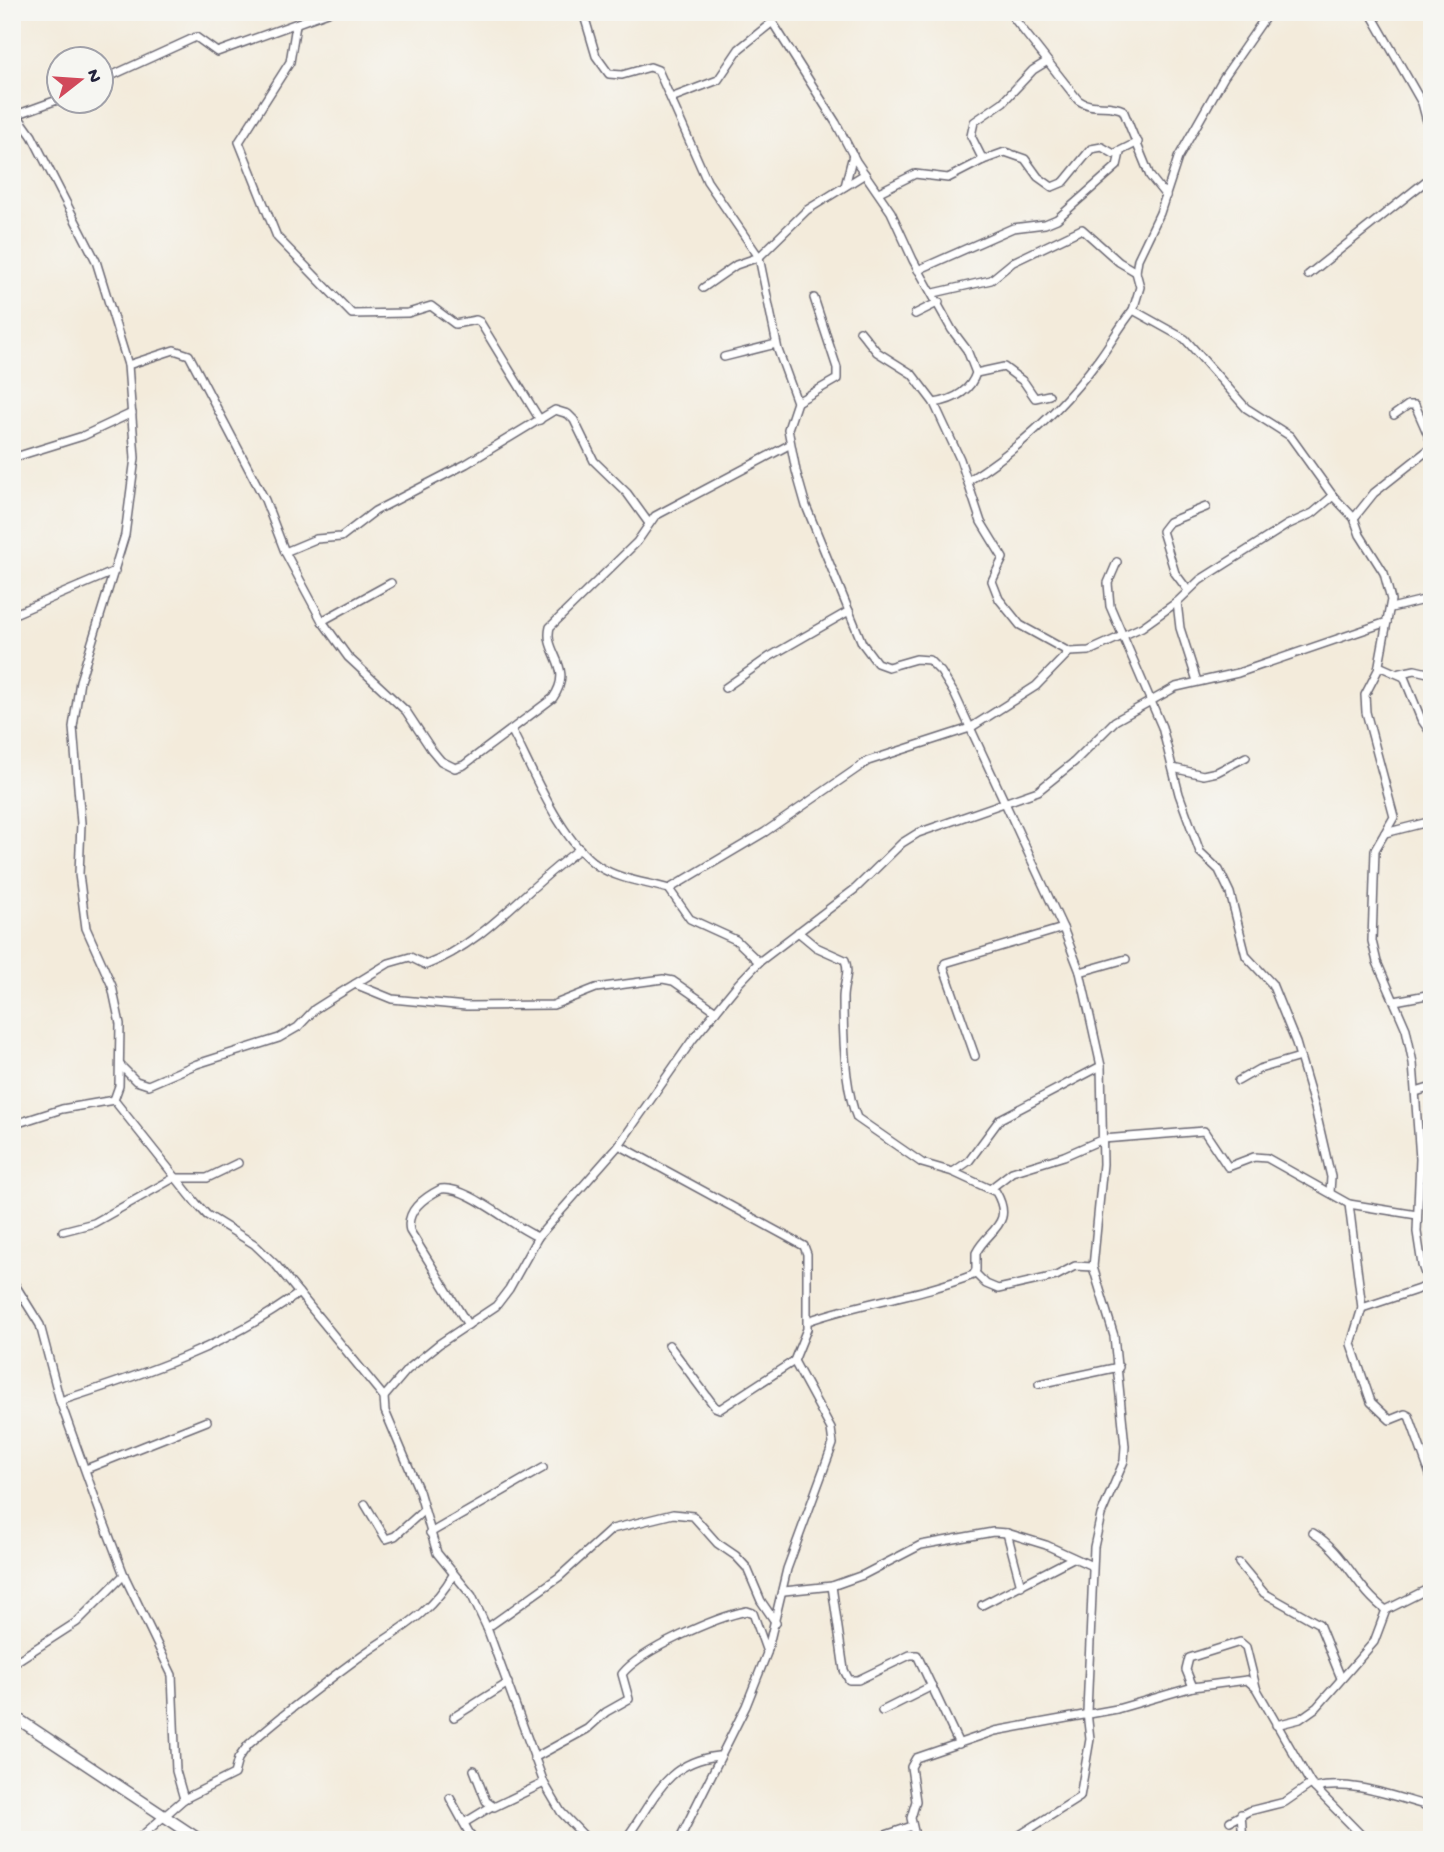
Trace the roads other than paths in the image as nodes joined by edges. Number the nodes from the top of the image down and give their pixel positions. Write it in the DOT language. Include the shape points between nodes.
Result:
graph roads {
  1 [pos="328,12"];
  2 [pos="583,12"];
  3 [pos="766,12"];
  4 [pos="1010,12"];
  5 [pos="1269,12"];
  6 [pos="1370,12"];
  7 [pos="770,24"];
  8 [pos="296,25"];
  9 [pos="1046,62"];
  10 [pos="116,74"];
  11 [pos="671,98"];
  12 [pos="46,104"];
  13 [pos="14,115"];
  14 [pos="1430,118"];
  15 [pos="1432,140"];
  16 [pos="1138,142"];
  17 [pos="1120,153"];
  18 [pos="853,154"];
  19 [pos="983,160"];
  20 [pos="1432,165"];
  21 [pos="864,174"];
  22 [pos="1431,180"];
  23 [pos="845,186"];
  24 [pos="879,192"];
  25 [pos="1166,196"];
  26 [pos="759,257"];
  27 [pos="918,270"];
  28 [pos="1136,272"];
  29 [pos="1308,275"];
  30 [pos="703,288"];
  31 [pos="934,293"];
  32 [pos="814,298"];
  33 [pos="939,302"];
  34 [pos="1133,310"];
  35 [pos="915,314"];
  36 [pos="860,331"];
  37 [pos="776,344"];
  38 [pos="724,357"];
  39 [pos="128,365"];
  40 [pos="976,373"];
  41 [pos="1049,395"];
  42 [pos="797,402"];
  43 [pos="934,403"];
  44 [pos="132,412"];
  45 [pos="1394,415"];
  46 [pos="540,420"];
  47 [pos="789,444"];
  48 [pos="1432,445"];
  49 [pos="12,458"];
  50 [pos="968,481"];
  51 [pos="1333,496"];
  52 [pos="1206,507"];
  53 [pos="1354,518"];
  54 [pos="648,522"];
  55 [pos="285,552"];
  56 [pos="1117,562"];
  57 [pos="115,571"];
  58 [pos="391,583"];
  59 [pos="1187,589"];
  60 [pos="1432,598"];
  61 [pos="1177,602"];
  62 [pos="1391,608"];
  63 [pos="849,611"];
  64 [pos="12,614"];
  65 [pos="322,621"];
  66 [pos="1387,622"];
  67 [pos="1122,636"];
  68 [pos="1069,652"];
  69 [pos="1379,666"];
  70 [pos="1400,673"];
  71 [pos="1432,674"];
  72 [pos="1197,681"];
  73 [pos="725,688"];
  74 [pos="1151,701"];
  75 [pos="970,728"];
  76 [pos="512,731"];
  77 [pos="1432,735"];
  78 [pos="1246,757"];
  79 [pos="1173,768"];
  80 [pos="1004,803"];
  81 [pos="1432,821"];
  82 [pos="1385,833"];
  83 [pos="580,849"];
  84 [pos="669,889"];
  85 [pos="1063,928"];
  86 [pos="798,932"];
  87 [pos="1126,959"];
  88 [pos="759,962"];
  89 [pos="1080,972"];
  90 [pos="355,984"];
  91 [pos="1432,994"];
  92 [pos="1395,1001"];
  93 [pos="716,1011"];
  94 [pos="975,1056"];
  95 [pos="1300,1057"];
  96 [pos="120,1065"];
  97 [pos="1101,1066"];
  98 [pos="1238,1082"];
  99 [pos="1432,1087"];
  100 [pos="1416,1092"];
  101 [pos="114,1100"];
  102 [pos="12,1125"];
  103 [pos="1103,1139"];
  104 [pos="619,1145"];
  105 [pos="238,1163"];
  106 [pos="953,1172"];
  107 [pos="174,1178"];
  108 [pos="990,1189"];
  109 [pos="1331,1192"];
  110 [pos="1349,1204"];
  111 [pos="1417,1215"];
  112 [pos="63,1231"];
  113 [pos="538,1237"];
  114 [pos="1093,1267"];
  115 [pos="975,1273"];
  116 [pos="12,1280"];
  117 [pos="1430,1285"];
  118 [pos="299,1293"];
  119 [pos="1432,1294"];
  120 [pos="1362,1308"];
  121 [pos="807,1321"];
  122 [pos="468,1325"];
  123 [pos="668,1345"];
  124 [pos="794,1361"];
  125 [pos="1119,1367"];
  126 [pos="1039,1384"];
  127 [pos="384,1397"];
  128 [pos="60,1401"];
  129 [pos="207,1421"];
  130 [pos="543,1468"];
  131 [pos="86,1469"];
  132 [pos="1432,1480"];
  133 [pos="365,1504"];
  134 [pos="424,1510"];
  135 [pos="1007,1533"];
  136 [pos="1314,1533"];
  137 [pos="430,1534"];
  138 [pos="1073,1558"];
  139 [pos="1239,1563"];
  140 [pos="1092,1566"];
  141 [pos="124,1575"];
  142 [pos="453,1575"];
  143 [pos="832,1586"];
  144 [pos="1021,1586"];
  145 [pos="1432,1587"];
  146 [pos="784,1591"];
  147 [pos="982,1605"];
  148 [pos="1386,1610"];
  149 [pos="776,1623"];
  150 [pos="487,1628"];
  151 [pos="767,1653"];
  152 [pos="12,1664"];
  153 [pos="1341,1678"];
  154 [pos="508,1683"];
  155 [pos="932,1685"];
  156 [pos="1193,1686"];
  157 [pos="1256,1688"];
  158 [pos="883,1712"];
  159 [pos="1087,1712"];
  160 [pos="12,1715"];
  161 [pos="454,1717"];
  162 [pos="1276,1726"];
  163 [pos="959,1744"];
  164 [pos="718,1756"];
  165 [pos="534,1758"];
  166 [pos="474,1770"];
  167 [pos="544,1783"];
  168 [pos="1313,1786"];
  169 [pos="184,1798"];
  170 [pos="450,1798"];
  171 [pos="492,1806"];
  172 [pos="1432,1807"];
  173 [pos="1241,1814"];
  174 [pos="166,1817"];
  175 [pos="1230,1821"];
  176 [pos="464,1823"];
  177 [pos="912,1826"];
  178 [pos="137,1840"];
  179 [pos="200,1840"];
  180 [pos="474,1840"];
  181 [pos="588,1840"];
  182 [pos="625,1840"];
  183 [pos="679,1840"];
  184 [pos="871,1840"];
  185 [pos="916,1840"];
  186 [pos="1012,1840"];
  187 [pos="1243,1840"];
  188 [pos="1366,1840"];
  1 -- 8 [label="street"];
  2 -- 11 [label="street" via="604,70 613,75 654,68"];
  3 -- 7 [label="street"];
  4 -- 9 [label="street"];
  5 -- 25 [label="street" via="1224,77 1178,158"];
  6 -- 14 [label="street"];
  7 -- 11 [label="street" via="739,49 718,80"];
  7 -- 18 [label="street"];
  8 -- 10 [label="street" via="217,52 196,37"];
  8 -- 46 [label="street" via="290,62 239,142 264,198 272,230 352,314 408,313 431,306 455,324 480,322"];
  9 -- 16 [label="street" via="1085,105 1123,110"];
  9 -- 19 [label="street" via="974,122 971,136"];
  11 -- 26 [label="street" via="707,181"];
  12 -- 13 [label="street"];
  13 -- 39 [label="street" via="32,136 96,261"];
  14 -- 15 [label="street"];
  16 -- 17 [label="street"];
  16 -- 25 [label="street" via="1154,183"];
  17 -- 19 [label="street" via="1091,149 1063,182 1052,187 1016,154 996,153"];
  17 -- 27 [label="street" via="1117,166 1057,219 1013,228"];
  18 -- 21 [label="street"];
  18 -- 23 [label="street"];
  19 -- 24 [label="street" via="948,178 915,174"];
  20 -- 22 [label="street"];
  21 -- 23 [label="street"];
  21 -- 24 [label="street"];
  22 -- 29 [label="street"];
  23 -- 26 [label="street" via="807,210"];
  24 -- 27 [label="street"];
  25 -- 28 [label="street"];
  26 -- 30 [label="street" via="736,265"];
  26 -- 37 [label="street"];
  27 -- 31 [label="street"];
  28 -- 31 [label="street" via="1082,229 1013,262 991,280"];
  28 -- 34 [label="street" via="1140,287"];
  31 -- 33 [label="street"];
  32 -- 42 [label="street" via="837,379"];
  33 -- 35 [label="street"];
  33 -- 40 [label="street"];
  34 -- 50 [label="street" via="1045,423 1013,452"];
  34 -- 51 [label="street" via="1185,339 1246,408 1290,436"];
  36 -- 43 [label="street" via="877,352 912,374"];
  37 -- 38 [label="street"];
  37 -- 42 [label="street"];
  39 -- 44 [label="street"];
  39 -- 55 [label="street" via="174,350 189,355 265,500"];
  40 -- 41 [label="street" via="1004,367 1024,382 1035,398"];
  40 -- 43 [label="street" via="966,390"];
  42 -- 47 [label="street" via="788,429"];
  43 -- 50 [label="street"];
  44 -- 49 [label="street" via="83,436"];
  44 -- 57 [label="street" via="132,487"];
  45 -- 48 [label="street" via="1415,405"];
  46 -- 54 [label="street" via="555,410 568,414 594,461"];
  46 -- 55 [label="street" via="374,512 341,537 316,539"];
  47 -- 54 [label="street"];
  47 -- 63 [label="street" via="806,506"];
  48 -- 53 [label="street" via="1374,492"];
  50 -- 68 [label="street" via="981,522 1003,558 992,581 999,599 1020,625"];
  51 -- 53 [label="street"];
  51 -- 59 [label="street" via="1313,513"];
  52 -- 59 [label="street" via="1169,522 1162,531 1175,573"];
  53 -- 62 [label="street" via="1384,573"];
  54 -- 76 [label="street" via="636,542 556,619 549,633 561,684 553,698"];
  55 -- 65 [label="street"];
  56 -- 67 [label="street" via="1107,594"];
  57 -- 64 [label="street"];
  57 -- 96 [label="street" via="74,706 73,750 81,823 82,907 86,928 112,986 120,1024"];
  58 -- 65 [label="street"];
  59 -- 61 [label="street"];
  60 -- 62 [label="street"];
  61 -- 67 [label="street"];
  61 -- 72 [label="street"];
  62 -- 66 [label="street"];
  63 -- 73 [label="street"];
  63 -- 75 [label="street" via="862,643 877,663 897,667 921,659 935,665"];
  65 -- 76 [label="street" via="348,657 393,697 431,749 450,766 464,765"];
  66 -- 69 [label="street"];
  66 -- 72 [label="street" via="1249,669"];
  67 -- 68 [label="street" via="1089,651"];
  67 -- 74 [label="street"];
  68 -- 75 [label="street" via="1036,686"];
  69 -- 70 [label="street"];
  69 -- 82 [label="street" via="1365,703 1393,807 1392,824"];
  70 -- 71 [label="street"];
  70 -- 77 [label="street"];
  72 -- 74 [label="street"];
  74 -- 79 [label="street"];
  74 -- 80 [label="street" via="1115,721 1038,791"];
  75 -- 80 [label="street"];
  75 -- 84 [label="street" via="868,761 765,832"];
  76 -- 83 [label="street"];
  78 -- 79 [label="street" via="1203,775"];
  79 -- 95 [label="street" via="1200,852 1219,870 1246,956 1272,984"];
  80 -- 85 [label="street"];
  80 -- 86 [label="street" via="918,832"];
  81 -- 82 [label="street"];
  82 -- 92 [label="street" via="1375,850 1373,941"];
  83 -- 84 [label="street" via="597,865 624,878"];
  83 -- 90 [label="street" via="554,867 521,902 440,958 426,965 402,958"];
  84 -- 88 [label="street" via="690,919 736,940"];
  85 -- 89 [label="street"];
  85 -- 94 [label="street" via="945,963"];
  86 -- 88 [label="street"];
  86 -- 106 [label="street" via="816,947 845,960 844,1037 857,1118 922,1163"];
  87 -- 89 [label="street"];
  88 -- 93 [label="street"];
  89 -- 97 [label="street"];
  90 -- 93 [label="street" via="392,999 466,1006 553,1005 596,988 663,979"];
  90 -- 96 [label="street" via="279,1038 148,1085 136,1081"];
  91 -- 92 [label="street"];
  92 -- 100 [label="street" via="1409,1041"];
  93 -- 104 [label="street"];
  95 -- 98 [label="street" via="1259,1069"];
  95 -- 109 [label="street"];
  96 -- 101 [label="street"];
  97 -- 103 [label="street"];
  97 -- 106 [label="street" via="1000,1119 970,1161"];
  99 -- 100 [label="street"];
  100 -- 111 [label="street"];
  101 -- 102 [label="street" via="62,1109"];
  101 -- 107 [label="street"];
  103 -- 108 [label="street" via="1012,1172"];
  103 -- 109 [label="street" via="1204,1131 1228,1167 1254,1157 1267,1158"];
  103 -- 114 [label="street"];
  104 -- 113 [label="street"];
  104 -- 121 [label="street" via="804,1246"];
  105 -- 107 [label="street" via="207,1178"];
  106 -- 108 [label="street"];
  107 -- 112 [label="street" via="94,1223"];
  107 -- 118 [label="street" via="207,1214 254,1244"];
  108 -- 115 [label="street" via="1003,1209 997,1230 976,1253"];
  109 -- 110 [label="street"];
  110 -- 111 [label="street"];
  110 -- 120 [label="street"];
  111 -- 117 [label="street" via="1419,1249"];
  113 -- 122 [label="street" via="509,1290 496,1306"];
  113 -- 122 [label="street" via="457,1191 441,1189 417,1206 408,1221 410,1231"];
  114 -- 115 [label="street" via="1071,1267 1056,1276 1003,1288 986,1283"];
  114 -- 125 [label="street"];
  115 -- 121 [label="street" via="881,1304"];
  116 -- 128 [label="street" via="40,1325"];
  117 -- 119 [label="street"];
  117 -- 120 [label="street"];
  118 -- 127 [label="street"];
  118 -- 128 [label="street" via="255,1324 179,1361"];
  120 -- 132 [label="street" via="1351,1344 1371,1402 1390,1420 1409,1416"];
  121 -- 124 [label="street"];
  122 -- 127 [label="street" via="407,1370"];
  123 -- 124 [label="street" via="720,1409"];
  124 -- 146 [label="street" via="831,1429 833,1444"];
  125 -- 126 [label="street"];
  125 -- 140 [label="street" via="1124,1461 1101,1516"];
  127 -- 134 [label="street" via="394,1436"];
  128 -- 131 [label="street"];
  129 -- 131 [label="street"];
  130 -- 137 [label="street"];
  131 -- 141 [label="street"];
  133 -- 134 [label="street" via="386,1539"];
  134 -- 137 [label="street"];
  135 -- 138 [label="street"];
  135 -- 143 [label="street" via="921,1545"];
  135 -- 144 [label="street"];
  136 -- 148 [label="street" via="1329,1543"];
  137 -- 142 [label="street"];
  138 -- 140 [label="street"];
  138 -- 144 [label="street"];
  139 -- 153 [label="street" via="1264,1593 1319,1625"];
  140 -- 159 [label="street"];
  141 -- 152 [label="street" via="77,1622"];
  141 -- 169 [label="street" via="172,1675 176,1772"];
  142 -- 150 [label="street" via="472,1596"];
  142 -- 169 [label="street" via="443,1594 419,1618 355,1660 248,1745 234,1774"];
  143 -- 146 [label="street"];
  143 -- 155 [label="street" via="849,1680 914,1654"];
  144 -- 147 [label="street"];
  145 -- 148 [label="street"];
  146 -- 149 [label="street"];
  148 -- 153 [label="street" via="1374,1642"];
  149 -- 150 [label="street" via="736,1556 693,1516 673,1514 612,1529 551,1584"];
  149 -- 151 [label="street"];
  150 -- 154 [label="street"];
  151 -- 164 [label="street" via="746,1706"];
  151 -- 165 [label="street" via="759,1624 747,1611 662,1645 622,1674 629,1699"];
  153 -- 162 [label="street" via="1309,1714"];
  154 -- 161 [label="street"];
  154 -- 165 [label="street"];
  155 -- 158 [label="street"];
  155 -- 163 [label="street"];
  156 -- 157 [label="street" via="1247,1680"];
  156 -- 157 [label="street" via="1186,1670 1189,1658 1240,1642 1246,1647"];
  156 -- 159 [label="street" via="1117,1709"];
  157 -- 162 [label="street"];
  159 -- 163 [label="street" via="995,1731"];
  159 -- 186 [label="street" via="1090,1739 1080,1797"];
  160 -- 174 [label="main road"];
  162 -- 168 [label="street"];
  163 -- 177 [label="street" via="914,1760"];
  164 -- 182 [label="street" via="691,1762 668,1776"];
  164 -- 183 [label="street"];
  165 -- 167 [label="street"];
  166 -- 171 [label="street"];
  167 -- 171 [label="street"];
  167 -- 181 [label="street" via="561,1812"];
  168 -- 172 [label="street" via="1370,1791"];
  168 -- 173 [label="street" via="1285,1802"];
  168 -- 188 [label="street"];
  169 -- 174 [label="street"];
  170 -- 176 [label="street"];
  171 -- 176 [label="street"];
  173 -- 175 [label="street"];
  173 -- 187 [label="street"];
  174 -- 178 [label="street"];
  174 -- 179 [label="main road"];
  176 -- 180 [label="street"];
  177 -- 184 [label="street"];
  177 -- 185 [label="street"];
}
